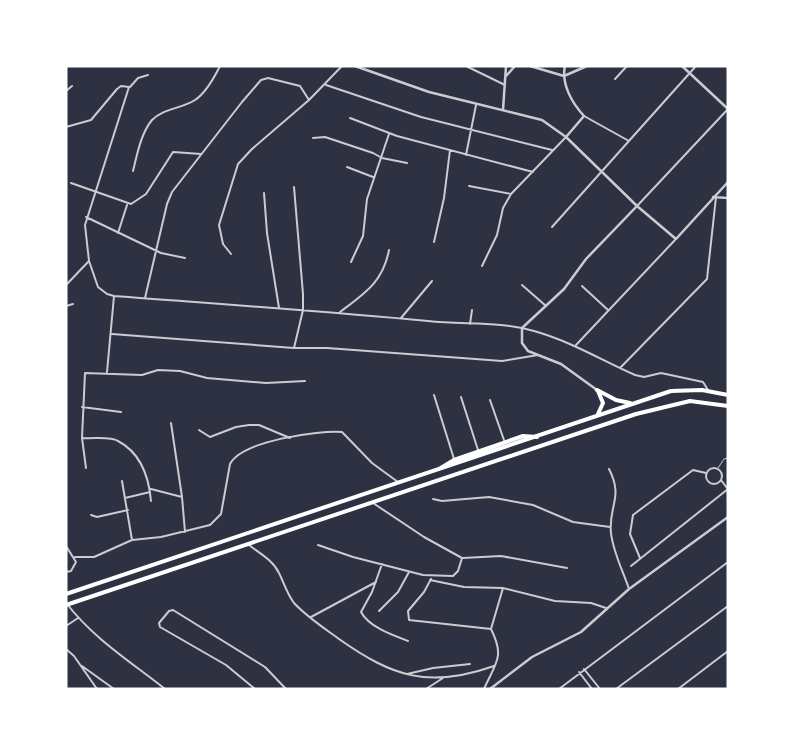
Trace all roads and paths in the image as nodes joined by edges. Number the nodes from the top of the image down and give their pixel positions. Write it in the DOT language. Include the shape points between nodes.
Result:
graph roads {
  1 [pos="342,66"];
  2 [pos="355,66"];
  3 [pos="466,66"];
  4 [pos="506,66"];
  5 [pos="515,66"];
  6 [pos="530,66"];
  7 [pos="565,66"];
  8 [pos="586,66"];
  9 [pos="627,66"];
  10 [pos="682,66"];
  11 [pos="696,66"];
  12 [pos="219,67"];
  13 [pos="690,73"];
  14 [pos="148,75"];
  15 [pos="564,76"];
  16 [pos="505,77"];
  17 [pos="615,79"];
  18 [pos="506,84"];
  19 [pos="325,85"];
  20 [pos="72,86"];
  21 [pos="129,88"];
  22 [pos="66,91"];
  23 [pos="309,100"];
  24 [pos="476,105"];
  25 [pos="728,109"];
  26 [pos="504,110"];
  27 [pos="584,116"];
  28 [pos="350,118"];
  29 [pos="66,126"];
  30 [pos="472,130"];
  31 [pos="389,134"];
  32 [pos="566,137"];
  33 [pos="313,138"];
  34 [pos="630,140"];
  35 [pos="450,150"];
  36 [pos="552,150"];
  37 [pos="201,154"];
  38 [pos="466,155"];
  39 [pos="382,158"];
  40 [pos="407,163"];
  41 [pos="347,166"];
  42 [pos="133,171"];
  43 [pos="602,171"];
  44 [pos="533,172"];
  45 [pos="373,177"];
  46 [pos="728,182"];
  47 [pos="71,183"];
  48 [pos="469,186"];
  49 [pos="294,187"];
  50 [pos="95,190"];
  51 [pos="264,193"];
  52 [pos="510,194"];
  53 [pos="714,197"];
  54 [pos="728,198"];
  55 [pos="128,204"];
  56 [pos="637,206"];
  57 [pos="86,217"];
  58 [pos="552,227"];
  59 [pos="118,233"];
  60 [pos="676,239"];
  61 [pos="434,242"];
  62 [pos="389,250"];
  63 [pos="156,251"];
  64 [pos="230,254"];
  65 [pos="185,258"];
  66 [pos="89,261"];
  67 [pos="351,262"];
  68 [pos="482,266"];
  69 [pos="432,281"];
  70 [pos="66,285"];
  71 [pos="522,285"];
  72 [pos="582,286"];
  73 [pos="114,296"];
  74 [pos="145,298"];
  75 [pos="73,304"];
  76 [pos="66,306"];
  77 [pos="546,306"];
  78 [pos="279,308"];
  79 [pos="302,310"];
  80 [pos="472,310"];
  81 [pos="608,310"];
  82 [pos="340,312"];
  83 [pos="400,318"];
  84 [pos="470,324"];
  85 [pos="522,328"];
  86 [pos="112,334"];
  87 [pos="576,345"];
  88 [pos="294,348"];
  89 [pos="538,355"];
  90 [pos="620,368"];
  91 [pos="107,372"];
  92 [pos="305,381"];
  93 [pos="597,390"];
  94 [pos="708,390"];
  95 [pos="434,395"];
  96 [pos="728,395"];
  97 [pos="461,397"];
  98 [pos="490,400"];
  99 [pos="633,404"];
  100 [pos="728,406"];
  101 [pos="82,407"];
  102 [pos="121,412"];
  103 [pos="597,415"];
  104 [pos="171,423"];
  105 [pos="199,430"];
  106 [pos="537,437"];
  107 [pos="82,438"];
  108 [pos="290,438"];
  109 [pos="505,443"];
  110 [pos="479,452"];
  111 [pos="728,458"];
  112 [pos="454,460"];
  113 [pos="86,468"];
  114 [pos="718,468"];
  115 [pos="608,469"];
  116 [pos="439,470"];
  117 [pos="706,473"];
  118 [pos="721,480"];
  119 [pos="122,481"];
  120 [pos="400,483"];
  121 [pos="728,489"];
  122 [pos="150,490"];
  123 [pos="182,497"];
  124 [pos="125,498"];
  125 [pos="433,499"];
  126 [pos="151,501"];
  127 [pos="372,502"];
  128 [pos="128,510"];
  129 [pos="91,515"];
  130 [pos="728,517"];
  131 [pos="610,526"];
  132 [pos="185,532"];
  133 [pos="132,540"];
  134 [pos="247,544"];
  135 [pos="318,545"];
  136 [pos="66,546"];
  137 [pos="74,557"];
  138 [pos="462,558"];
  139 [pos="640,558"];
  140 [pos="728,562"];
  141 [pos="382,564"];
  142 [pos="631,566"];
  143 [pos="567,568"];
  144 [pos="410,571"];
  145 [pos="66,572"];
  146 [pos="431,578"];
  147 [pos="376,582"];
  148 [pos="504,588"];
  149 [pos="629,589"];
  150 [pos="66,594"];
  151 [pos="67,604"];
  152 [pos="728,606"];
  153 [pos="606,608"];
  154 [pos="379,611"];
  155 [pos="311,617"];
  156 [pos="78,618"];
  157 [pos="66,626"];
  158 [pos="490,629"];
  159 [pos="408,641"];
  160 [pos="66,649"];
  161 [pos="728,651"];
  162 [pos="470,664"];
  163 [pos="82,666"];
  164 [pos="494,666"];
  165 [pos="584,668"];
  166 [pos="579,672"];
  167 [pos="404,675"];
  168 [pos="444,677"];
  169 [pos="98,689"];
  170 [pos="114,689"];
  171 [pos="165,689"];
  172 [pos="255,689"];
  173 [pos="286,689"];
  174 [pos="426,689"];
  175 [pos="484,689"];
  176 [pos="490,689"];
  177 [pos="558,689"];
  178 [pos="592,689"];
  179 [pos="600,689"];
  180 [pos="616,689"];
  181 [pos="678,689"];
  1 -- 19 [label="street"];
  2 -- 24 [label="street"];
  3 -- 18 [label="street"];
  4 -- 16 [label="street"];
  5 -- 16 [label="street"];
  6 -- 15 [label="street"];
  7 -- 15 [label="street"];
  8 -- 15 [label="street"];
  9 -- 17 [label="street"];
  10 -- 13 [label="street"];
  11 -- 13 [label="street"];
  12 -- 42 [label="street" via="212,82 195,100 154,118 138,151"];
  13 -- 25 [label="street"];
  13 -- 34 [label="street"];
  14 -- 21 [label="street" via="138,78"];
  15 -- 27 [label="street" via="573,102"];
  16 -- 18 [label="street"];
  18 -- 26 [label="street"];
  19 -- 23 [label="street"];
  19 -- 30 [label="street"];
  20 -- 22 [label="street"];
  21 -- 29 [label="street" via="117,89 91,120"];
  21 -- 50 [label="street"];
  23 -- 37 [label="street" via="300,86 264,78"];
  23 -- 64 [label="street" via="252,148 238,164 219,225 221,239"];
  24 -- 26 [label="street"];
  24 -- 30 [label="street"];
  25 -- 56 [label="street"];
  26 -- 32 [label="street" via="542,120"];
  27 -- 32 [label="street"];
  27 -- 34 [label="street"];
  28 -- 31 [label="street"];
  30 -- 36 [label="street"];
  30 -- 38 [label="street"];
  31 -- 35 [label="street"];
  31 -- 39 [label="street"];
  32 -- 36 [label="street"];
  32 -- 43 [label="street"];
  33 -- 39 [label="street" via="325,137 373,152"];
  34 -- 43 [label="street"];
  35 -- 38 [label="street"];
  35 -- 61 [label="street"];
  36 -- 44 [label="street"];
  37 -- 55 [label="street" via="174,152 146,194"];
  37 -- 63 [label="street" via="169,199"];
  38 -- 44 [label="street"];
  39 -- 40 [label="street"];
  39 -- 45 [label="street"];
  41 -- 45 [label="street"];
  43 -- 56 [label="street"];
  43 -- 58 [label="street"];
  44 -- 52 [label="street"];
  45 -- 67 [label="street" via="364,209 363,236"];
  46 -- 53 [label="street"];
  47 -- 50 [label="street"];
  48 -- 52 [label="street"];
  49 -- 79 [label="street"];
  50 -- 55 [label="street"];
  50 -- 57 [label="street"];
  51 -- 78 [label="street"];
  52 -- 68 [label="street" via="495,240"];
  53 -- 54 [label="street"];
  53 -- 60 [label="street"];
  53 -- 90 [label="street" via="707,279"];
  55 -- 59 [label="street"];
  56 -- 60 [label="street"];
  56 -- 77 [label="street"];
  57 -- 59 [label="street"];
  57 -- 66 [label="street"];
  59 -- 63 [label="street"];
  60 -- 81 [label="street"];
  62 -- 82 [label="street" via="382,274"];
  63 -- 65 [label="street"];
  63 -- 74 [label="street"];
  66 -- 70 [label="street"];
  66 -- 73 [label="street" via="98,288"];
  69 -- 83 [label="street"];
  71 -- 77 [label="street"];
  72 -- 81 [label="street"];
  73 -- 74 [label="street"];
  73 -- 86 [label="street"];
  74 -- 78 [label="street"];
  75 -- 76 [label="street"];
  77 -- 85 [label="street"];
  78 -- 79 [label="street"];
  79 -- 82 [label="street"];
  79 -- 88 [label="street"];
  80 -- 84 [label="street"];
  81 -- 87 [label="street"];
  82 -- 83 [label="street"];
  83 -- 84 [label="street"];
  84 -- 85 [label="street"];
  85 -- 87 [label="street"];
  85 -- 89 [label="street" via="525,347"];
  86 -- 88 [label="street"];
  86 -- 91 [label="street"];
  87 -- 90 [label="street"];
  88 -- 89 [label="street" via="502,361"];
  89 -- 93 [label="street" via="561,364"];
  90 -- 94 [label="street" via="644,377 662,373 703,382"];
  91 -- 92 [label="street" via="142,375 158,370 237,381"];
  91 -- 101 [label="street" via="84,374"];
  93 -- 99 [label="highway"];
  93 -- 103 [label="highway" via="603,403"];
  94 -- 96 [label="highway"];
  94 -- 99 [label="highway" via="675,390"];
  95 -- 112 [label="street"];
  97 -- 110 [label="street"];
  98 -- 109 [label="street"];
  99 -- 103 [label="highway"];
  100 -- 127 [label="highway" via="698,400 665,405"];
  101 -- 102 [label="street"];
  101 -- 107 [label="street"];
  103 -- 106 [label="highway"];
  104 -- 123 [label="street"];
  105 -- 108 [label="street" via="210,438 236,427 259,425"];
  106 -- 109 [label="highway" via="528,435"];
  106 -- 116 [label="highway"];
  107 -- 113 [label="street"];
  107 -- 122 [label="street" via="118,440 137,458"];
  108 -- 120 [label="street" via="328,431 342,432 372,463"];
  108 -- 132 [label="street" via="252,447 234,456 221,514 210,525"];
  109 -- 110 [label="highway"];
  110 -- 112 [label="highway"];
  111 -- 114 [label="lane"];
  112 -- 116 [label="highway"];
  114 -- 117 [label="street" via="710,468"];
  114 -- 118 [label="street" via="723,475"];
  115 -- 131 [label="street" via="617,486"];
  116 -- 120 [label="highway"];
  117 -- 118 [label="street" via="709,483"];
  117 -- 139 [label="street" via="696,469 690,472 636,512 630,534"];
  118 -- 121 [label="street"];
  119 -- 124 [label="street"];
  120 -- 150 [label="highway"];
  121 -- 139 [label="street"];
  122 -- 123 [label="street"];
  122 -- 124 [label="street"];
  122 -- 126 [label="street"];
  123 -- 132 [label="street"];
  124 -- 128 [label="street"];
  125 -- 131 [label="street" via="489,497 533,506 573,522"];
  127 -- 134 [label="highway"];
  127 -- 138 [label="street"];
  128 -- 129 [label="street" via="97,517"];
  128 -- 133 [label="street"];
  130 -- 149 [label="street"];
  131 -- 149 [label="street"];
  132 -- 133 [label="street"];
  133 -- 137 [label="street" via="100,556"];
  134 -- 151 [label="highway"];
  134 -- 155 [label="street" via="275,566 291,599"];
  135 -- 141 [label="street"];
  136 -- 137 [label="street"];
  137 -- 145 [label="street" via="75,566"];
  138 -- 143 [label="street" via="501,556"];
  138 -- 146 [label="street" via="456,574"];
  139 -- 142 [label="street"];
  140 -- 165 [label="street"];
  141 -- 144 [label="street"];
  141 -- 147 [label="street"];
  144 -- 146 [label="street"];
  144 -- 154 [label="street" via="398,592"];
  146 -- 148 [label="street" via="464,587"];
  146 -- 158 [label="street" via="408,611 409,620"];
  147 -- 155 [label="street"];
  147 -- 159 [label="street" via="362,614 380,629"];
  148 -- 153 [label="street" via="555,601 590,603"];
  148 -- 158 [label="street"];
  149 -- 153 [label="street"];
  151 -- 156 [label="street"];
  152 -- 180 [label="street"];
  153 -- 176 [label="street" via="581,632 532,658"];
  155 -- 167 [label="street" via="368,658"];
  156 -- 157 [label="street"];
  156 -- 171 [label="street"];
  158 -- 164 [label="street" via="499,649"];
  160 -- 163 [label="street"];
  161 -- 181 [label="street"];
  162 -- 167 [label="street"];
  163 -- 169 [label="street"];
  163 -- 170 [label="street"];
  164 -- 168 [label="street" via="472,674"];
  164 -- 175 [label="street"];
  165 -- 166 [label="street"];
  165 -- 179 [label="street"];
  166 -- 177 [label="street"];
  166 -- 178 [label="street"];
  167 -- 168 [label="street"];
  168 -- 174 [label="street"];
  172 -- 173 [label="street" via="226,665 160,627 159,623 171,610 245,654 272,673"];
}
